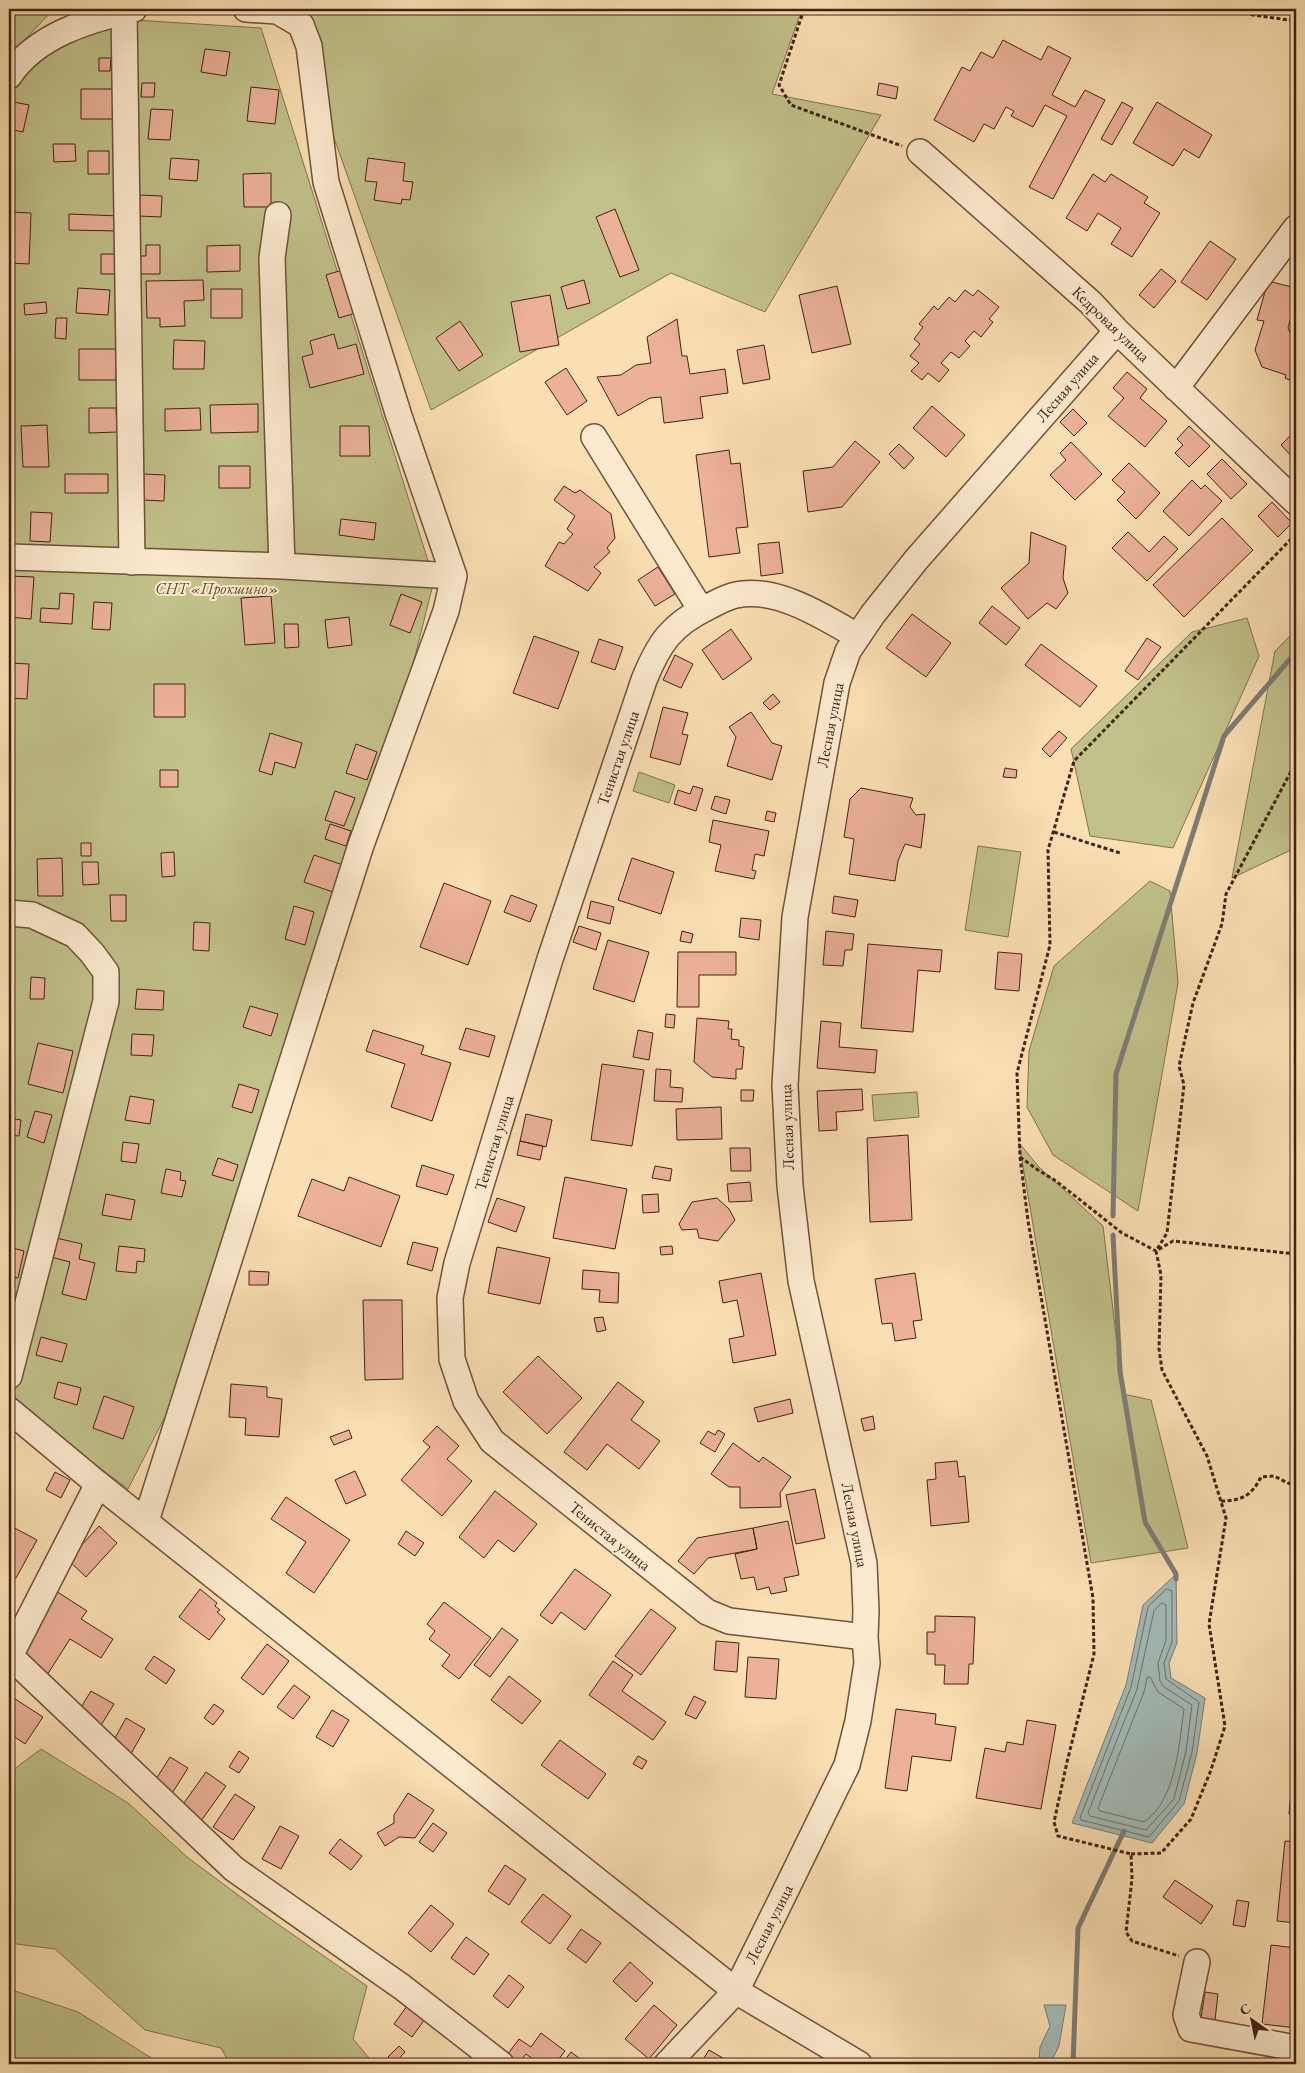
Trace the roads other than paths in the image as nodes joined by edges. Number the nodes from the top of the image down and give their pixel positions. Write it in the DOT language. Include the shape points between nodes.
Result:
graph roads {
  1 [pos="246,9"];
  2 [pos="129,10"];
  3 [pos="288,12"];
  4 [pos="9,76"];
  5 [pos="920,152"];
  6 [pos="278,215"];
  7 [pos="1296,228"];
  8 [pos="1117,331"];
  9 [pos="1176,388"];
  10 [pos="594,437"];
  11 [pos="1296,502"];
  12 [pos="9,557"];
  13 [pos="132,562"];
  14 [pos="282,566"];
  15 [pos="454,576"];
  16 [pos="701,610"];
  17 [pos="857,636"];
  18 [pos="9,913"];
  19 [pos="9,1376"];
  20 [pos="9,1410"];
  21 [pos="98,1484"];
  22 [pos="146,1521"];
  23 [pos="865,1637"];
  24 [pos="1197,1962"];
  25 [pos="736,1991"];
  26 [pos="1296,2048"];
  27 [pos="501,2064"];
  28 [pos="667,2064"];
  29 [pos="859,2064"];
  1 -- 3 [label="street"];
  2 -- 4 [label="street" via="92,19 36,46"];
  2 -- 13 [label="street"];
  3 -- 15 [label="street" via="301,25 309,46 326,182 399,416"];
  5 -- 8 [label="street, Кедровая улица" via="1091,303"];
  6 -- 14 [label="street" via="272,258"];
  7 -- 9 [label="street"];
  8 -- 9 [label="street, Кедровая улица"];
  8 -- 17 [label="street, Лесная улица" via="916,560"];
  9 -- 11 [label="street, Кедровая улица"];
  10 -- 16 [label="street"];
  12 -- 13 [label="street"];
  13 -- 14 [label="street"];
  14 -- 15 [label="street"];
  15 -- 22 [label="street" via="446,611 361,845"];
  16 -- 17 [label="street, Тенистая улица" via="736,595 763,595 794,602"];
  16 -- 23 [label="street, Тенистая улица" via="672,630 655,653 550,959 458,1263 450,1298 452,1359 466,1401 492,1441 707,1612 729,1620"];
  17 -- 23 [label="street, Лесная улица" via="837,683 795,917 785,1085 790,1186 801,1281 864,1563"];
  18 -- 19 [label="street" via="32,915 75,935 106,972 106,1001"];
  20 -- 21 [label="street"];
  21 -- 22 [label="street"];
  21 -- 27 [label="street" via="10,1656 234,1869 402,1987"];
  22 -- 25 [label="street"];
  23 -- 25 [label="street, Лесная улица" via="867,1663 847,1765"];
  24 -- 26 [label="street" via="1186,2014 1191,2029"];
  25 -- 28 [label="street, Лесная улица"];
  25 -- 29 [label="street"];
}
